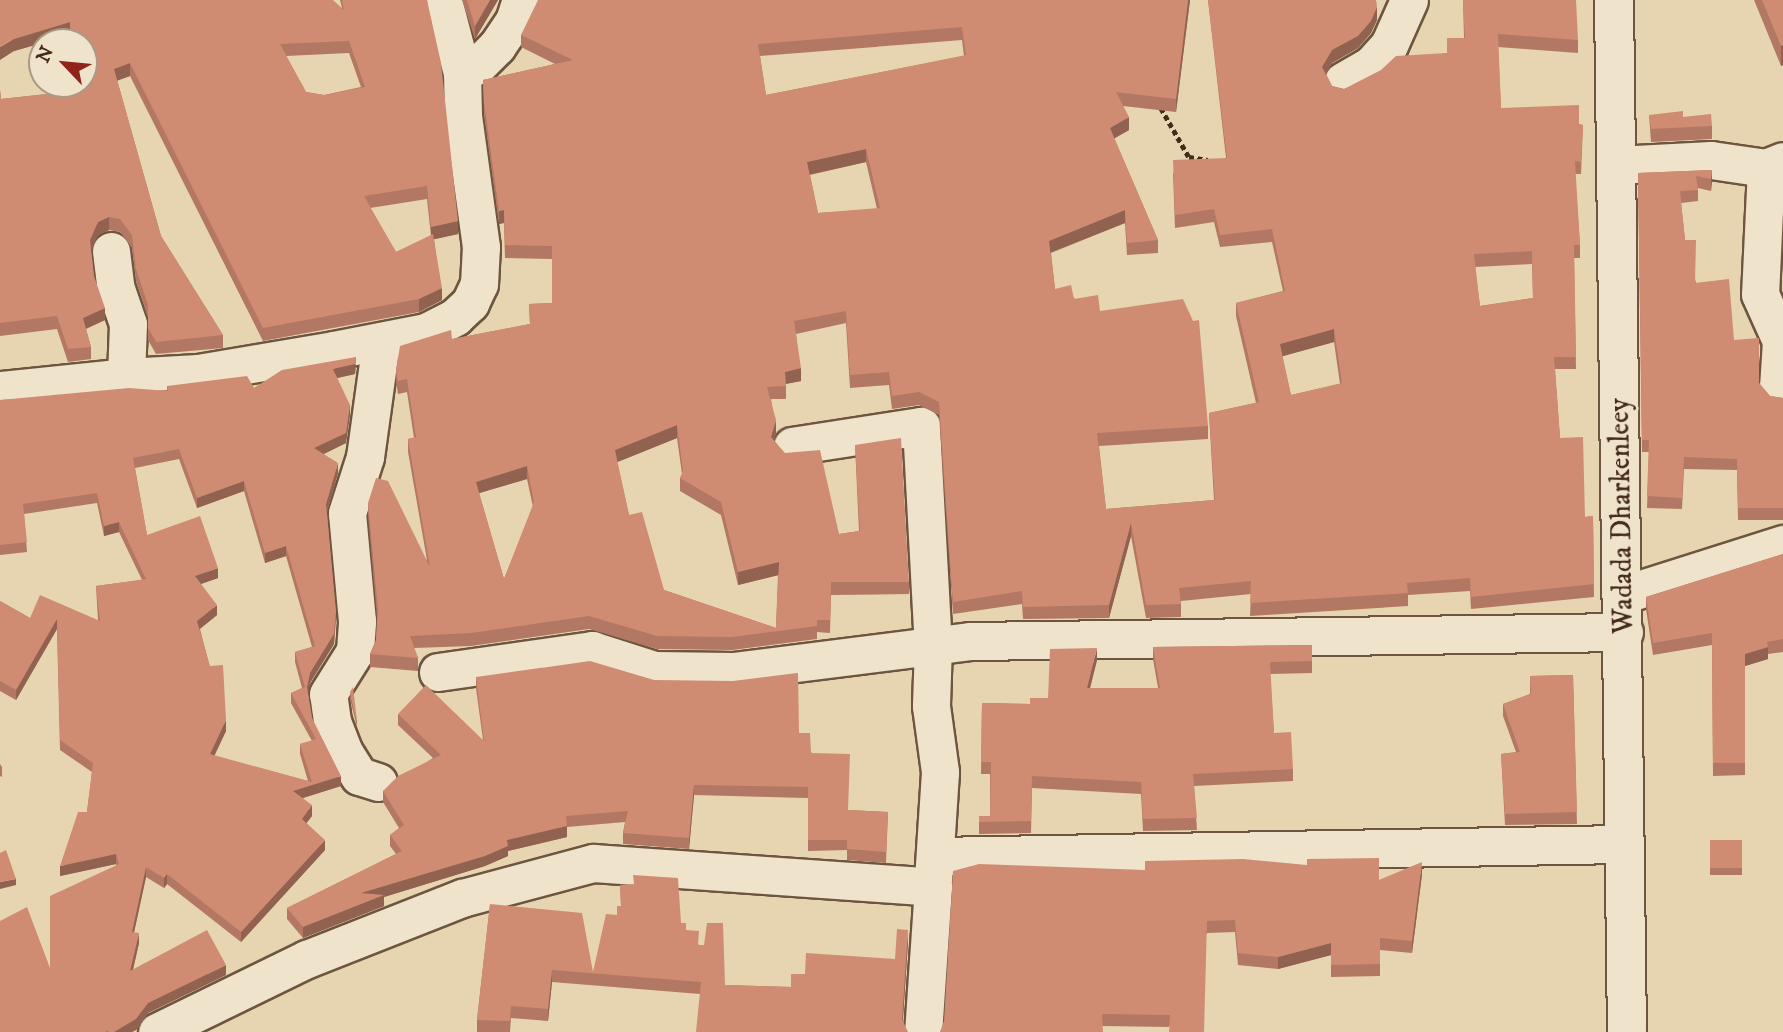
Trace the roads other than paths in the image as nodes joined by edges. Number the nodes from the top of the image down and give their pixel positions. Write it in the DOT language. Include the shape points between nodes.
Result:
graph roads {
  1 [pos="443,0"];
  2 [pos="521,0"];
  3 [pos="1409,0"];
  4 [pos="1615,0"];
  5 [pos="462,72"];
  6 [pos="1343,81"];
  7 [pos="1774,164"];
  8 [pos="1616,165"];
  9 [pos="111,251"];
  10 [pos="380,341"];
  11 [pos="126,377"];
  12 [pos="0,390"];
  13 [pos="1783,391"];
  14 [pos="792,446"];
  15 [pos="1783,544"];
  16 [pos="1623,613"];
  17 [pos="933,645"];
  18 [pos="438,672"];
  19 [pos="378,782"];
  20 [pos="1625,844"];
  21 [pos="934,872"];
  22 [pos="157,1032"];
  23 [pos="923,1032"];
  24 [pos="1627,1032"];
  1 -- 5 [label="street"];
  2 -- 5 [label="street" via="497,46 478,65"];
  3 -- 6 [label="street" via="1389,45 1371,65"];
  4 -- 8 [label="main road, Wadada Dharkenleey"];
  5 -- 10 [label="street" via="463,116 478,215 480,284 471,303 455,317 426,332"];
  7 -- 8 [label="street" via="1711,160"];
  7 -- 13 [label="street" via="1759,294 1780,341 1778,387"];
  8 -- 16 [label="main road, Wadada Dharkenleey"];
  9 -- 11 [label="street" via="115,286 128,324"];
  10 -- 11 [label="street" via="198,373"];
  10 -- 19 [label="street" via="365,457 347,513 357,621 355,651 328,694 332,721 344,750 359,776"];
  11 -- 12 [label="street"];
  14 -- 17 [label="street" via="920,426"];
  15 -- 16 [label="street"];
  16 -- 17 [label="street"];
  16 -- 20 [label="main road, Wadada Dharkenleey"];
  17 -- 18 [label="street" via="733,671 654,670 592,650"];
  17 -- 21 [label="street" via="931,706 940,772"];
  20 -- 21 [label="street"];
  20 -- 24 [label="main road, Wadada Dharkenleey"];
  21 -- 22 [label="street" via="593,863 462,898 307,959"];
  21 -- 23 [label="street"];
}
